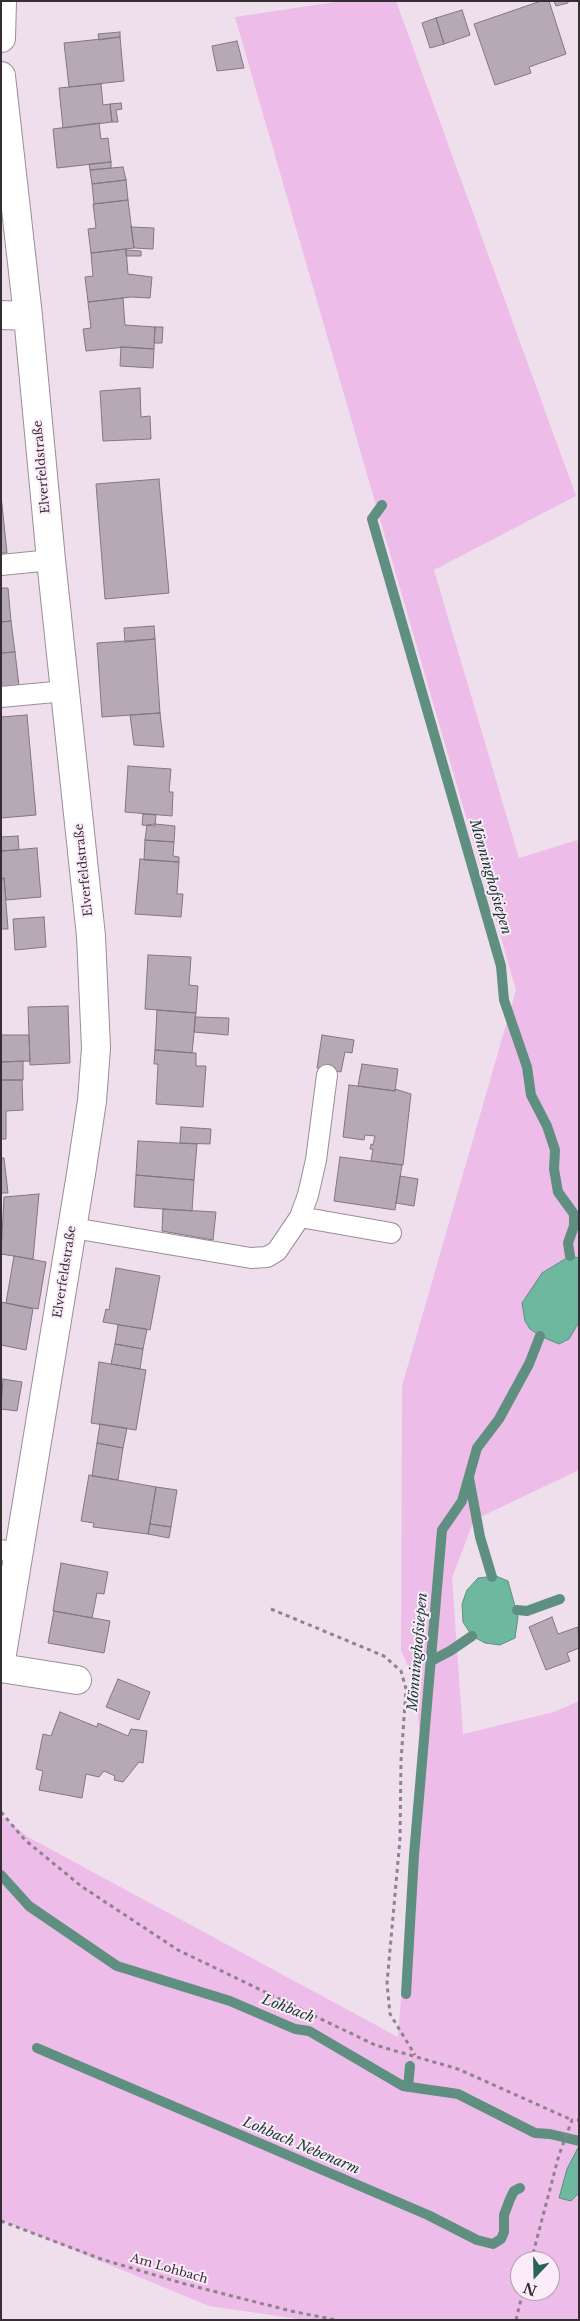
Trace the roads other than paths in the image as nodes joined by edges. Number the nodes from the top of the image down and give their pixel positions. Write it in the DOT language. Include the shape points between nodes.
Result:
graph roads {
  1 [pos="2,1"];
  2 [pos="1,38"];
  3 [pos="1,76"];
  4 [pos="1,315"];
  5 [pos="28,316"];
  6 [pos="51,560"];
  7 [pos="1,565"];
  8 [pos="65,691"];
  9 [pos="1,697"];
  10 [pos="327,1075"];
  11 [pos="300,1217"];
  12 [pos="72,1228"];
  13 [pos="391,1233"];
  14 [pos="10,1551"];
  15 [pos="1,1660"];
  16 [pos="1,1668"];
  17 [pos="77,1680"];
  1 -- 2 [label="street"];
  3 -- 5 [label="street, Elverfeldstraße"];
  4 -- 5 [label="street"];
  5 -- 6 [label="street, Elverfeldstraße"];
  6 -- 7 [label="lane"];
  6 -- 8 [label="street, Elverfeldstraße"];
  8 -- 9 [label="lane"];
  8 -- 12 [label="street, Elverfeldstraße" via="90,936 96,1048 92,1101"];
  10 -- 11 [label="lane" via="316,1160"];
  11 -- 12 [label="lane" via="277,1251 267,1257 251,1258"];
  11 -- 13 [label="lane"];
  12 -- 14 [label="street, Elverfeldstraße"];
  14 -- 15 [label="street, Elverfeldstraße"];
  16 -- 17 [label="street"];
}
